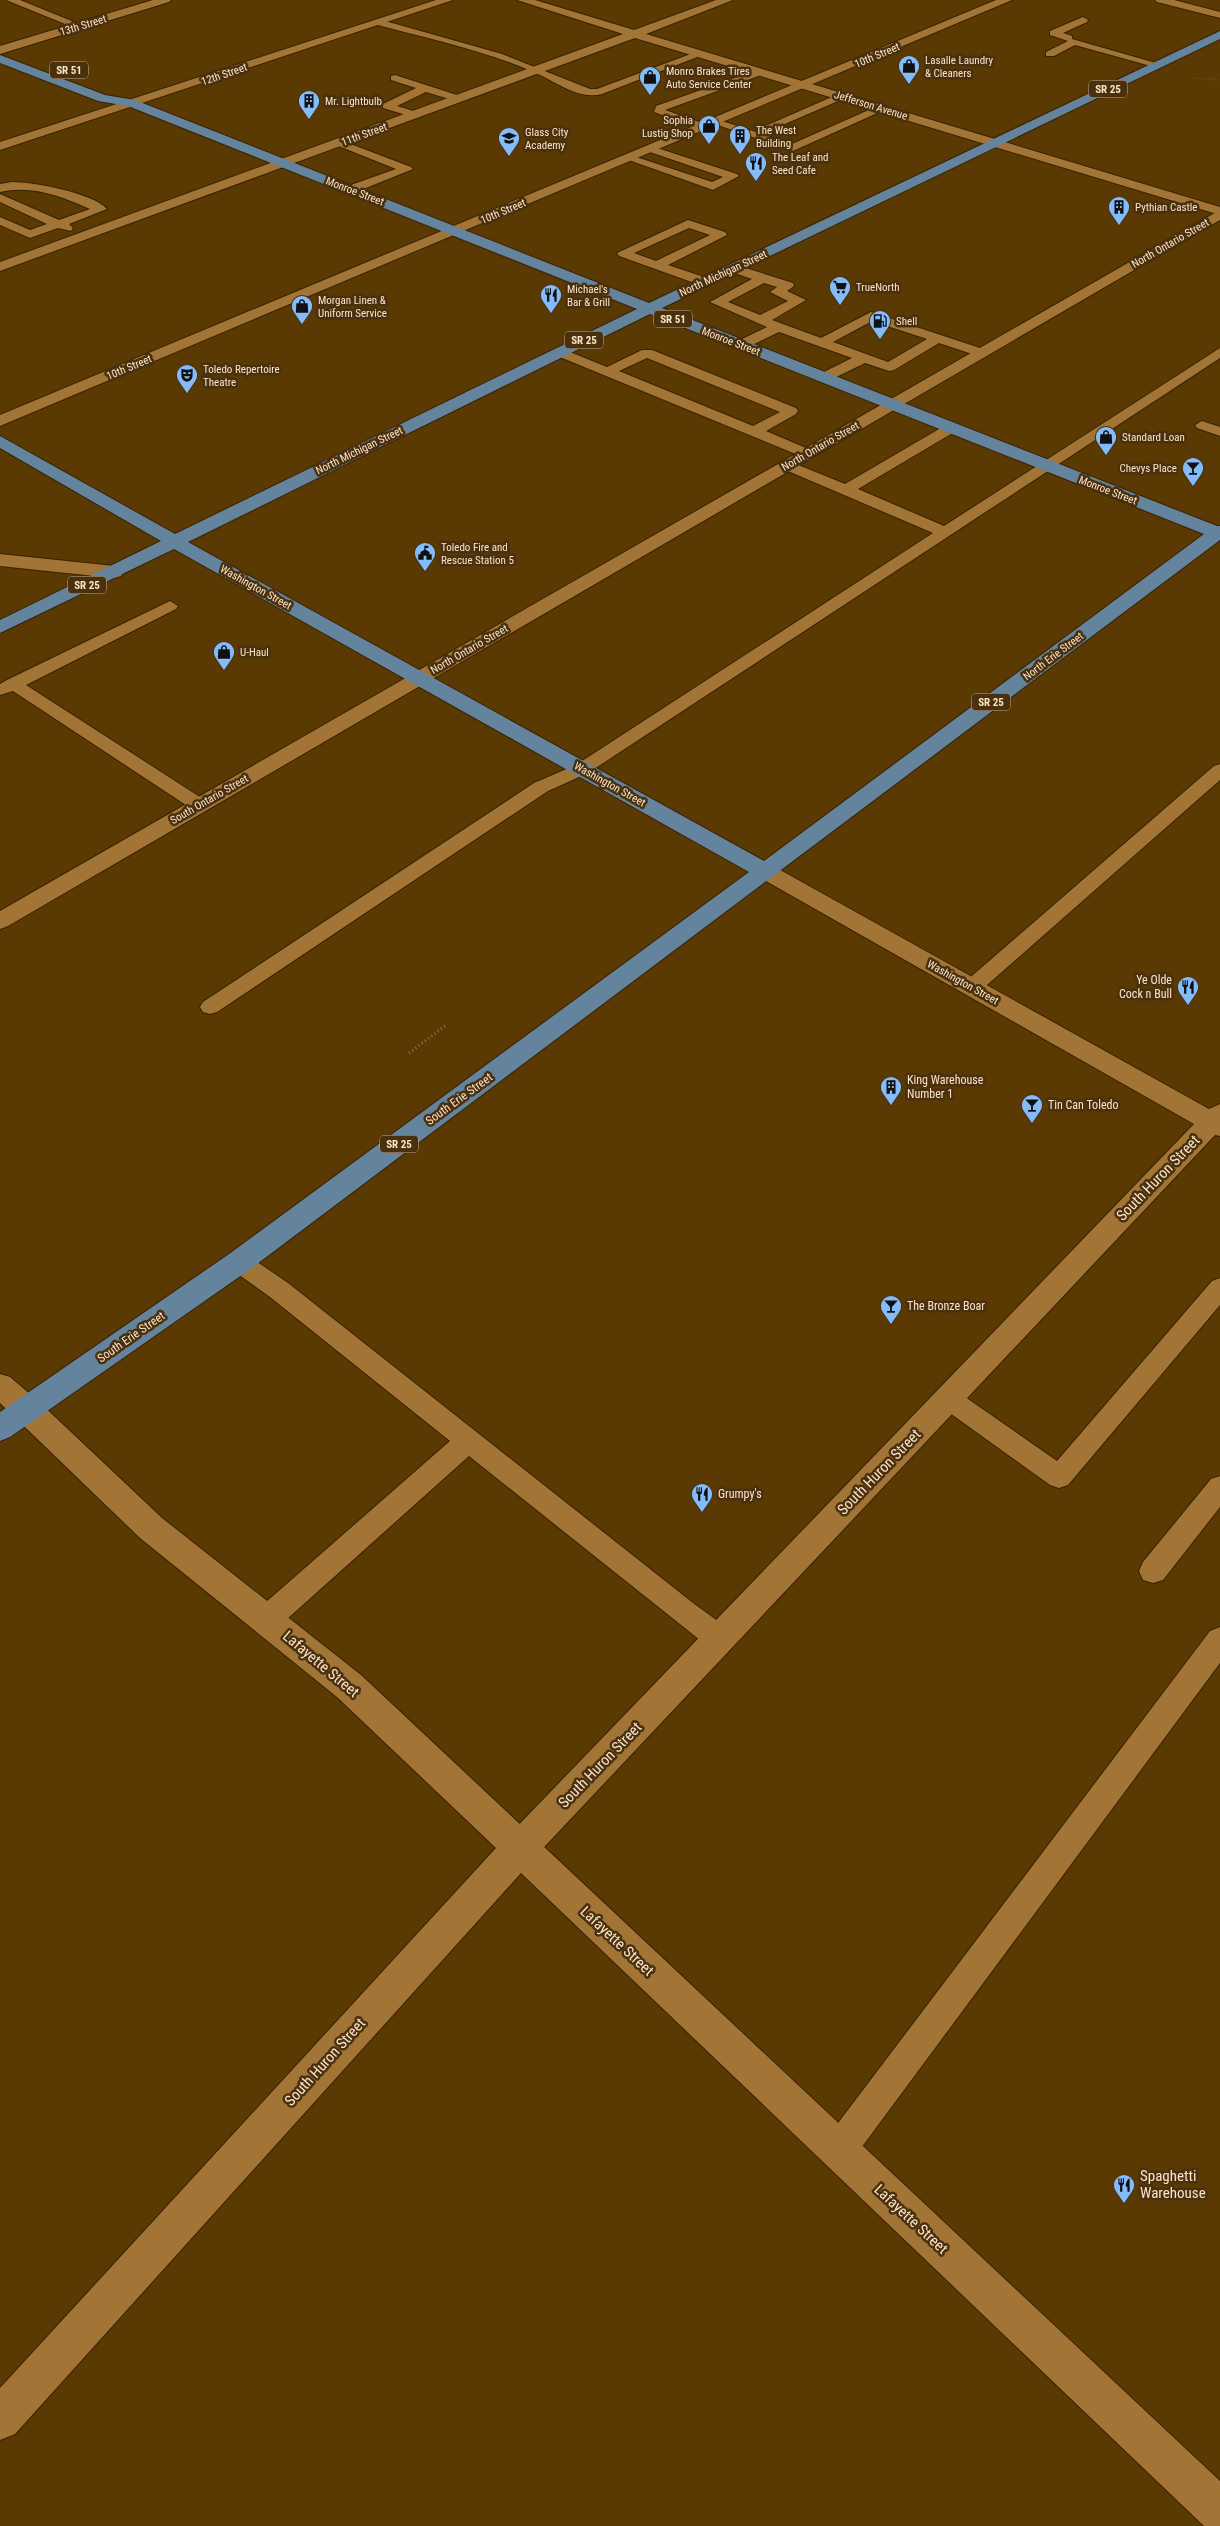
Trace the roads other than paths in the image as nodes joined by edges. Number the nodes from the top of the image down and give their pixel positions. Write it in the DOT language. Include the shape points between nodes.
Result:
graph roads {
  1 [pos="11,0"];
  2 [pos="165,0"];
  3 [pos="447,0"];
  4 [pos="523,0"];
  5 [pos="727,0"];
  6 [pos="1006,0"];
  7 [pos="1161,0"];
  8 [pos="1220,15"];
  9 [pos="1082,20"];
  10 [pos="378,22"];
  11 [pos="79,26"];
  12 [pos="635,34"];
  13 [pos="1220,35"];
  14 [pos="1074,42"];
  15 [pos="0,51"];
  16 [pos="24,53"];
  17 [pos="700,54"];
  18 [pos="1050,54"];
  19 [pos="0,59"];
  20 [pos="1158,65"];
  21 [pos="538,70"];
  22 [pos="760,72"];
  23 [pos="395,78"];
  24 [pos="804,85"];
  25 [pos="113,88"];
  26 [pos="426,88"];
  27 [pos="841,96"];
  28 [pos="459,99"];
  29 [pos="131,103"];
  30 [pos="880,108"];
  31 [pos="416,115"];
  32 [pos="709,125"];
  33 [pos="767,128"];
  34 [pos="340,143"];
  35 [pos="996,143"];
  36 [pos="0,146"];
  37 [pos="651,149"];
  38 [pos="675,157"];
  39 [pos="629,158"];
  40 [pos="284,163"];
  41 [pos="654,166"];
  42 [pos="0,188"];
  43 [pos="352,190"];
  44 [pos="0,198"];
  45 [pos="1220,212"];
  46 [pos="0,221"];
  47 [pos="59,224"];
  48 [pos="457,230"];
  49 [pos="84,236"];
  50 [pos="657,265"];
  51 [pos="0,267"];
  52 [pos="733,268"];
  53 [pos="763,278"];
  54 [pos="705,282"];
  55 [pos="755,304"];
  56 [pos="648,309"];
  57 [pos="739,311"];
  58 [pos="761,320"];
  59 [pos="778,327"];
  60 [pos="938,338"];
  61 [pos="822,343"];
  62 [pos="740,345"];
  63 [pos="560,352"];
  64 [pos="1220,352"];
  65 [pos="981,353"];
  66 [pos="860,354"];
  67 [pos="608,372"];
  68 [pos="823,378"];
  69 [pos="892,405"];
  70 [pos="0,421"];
  71 [pos="1202,425"];
  72 [pos="951,428"];
  73 [pos="754,432"];
  74 [pos="1220,432"];
  75 [pos="0,441"];
  76 [pos="808,454"];
  77 [pos="786,465"];
  78 [pos="1046,466"];
  79 [pos="846,490"];
  80 [pos="945,532"];
  81 [pos="1219,532"];
  82 [pos="174,541"];
  83 [pos="0,560"];
  84 [pos="114,572"];
  85 [pos="170,606"];
  86 [pos="0,627"];
  87 [pos="419,678"];
  88 [pos="6,687"];
  89 [pos="582,769"];
  90 [pos="1220,770"];
  91 [pos="199,806"];
  92 [pos="765,871"];
  93 [pos="0,920"];
  94 [pos="972,987"];
  95 [pos="210,1008"];
  96 [pos="1217,1121"];
  97 [pos="239,1262"];
  98 [pos="1220,1288"];
  99 [pos="0,1386"];
  100 [pos="948,1399"];
  101 [pos="28,1410"];
  102 [pos="0,1428"];
  103 [pos="468,1441"];
  104 [pos="1220,1487"];
  105 [pos="1153,1571"];
  106 [pos="267,1619"];
  107 [pos="720,1639"];
  108 [pos="1220,1640"];
  109 [pos="520,1850"];
  110 [pos="838,2151"];
  111 [pos="0,2419"];
  112 [pos="1220,2511"];
  1 -- 11 [label="lane"];
  2 -- 11 [label="street, 13th Street"];
  3 -- 10 [label="street, 12th Street"];
  4 -- 12 [label="street, Jefferson Avenue"];
  5 -- 12 [label="street, 11th Street"];
  6 -- 24 [label="street, 10th Street"];
  7 -- 8 [label="street"];
  9 -- 14 [label="lane" via="1054,33"];
  10 -- 21 [label="lane"];
  10 -- 29 [label="street, 12th Street"];
  11 -- 15 [label="street, 13th Street"];
  12 -- 17 [label="street, Jefferson Avenue"];
  12 -- 21 [label="street, 11th Street"];
  13 -- 20 [label="main road, North Michigan Street / SR 25"];
  14 -- 18 [label="lane"];
  14 -- 20 [label="lane"];
  15 -- 16 [label="main road"];
  17 -- 21 [label="lane" via="590,93"];
  17 -- 22 [label="street, Jefferson Avenue"];
  19 -- 29 [label="main road, Monroe Street / SR 51" via="102,98"];
  20 -- 35 [label="main road, North Michigan Street / SR 25"];
  21 -- 28 [label="street, 11th Street"];
  22 -- 24 [label="street, Jefferson Avenue"];
  22 -- 32 [label="lane" via="660,108 659,112"];
  23 -- 26 [label="lane"];
  24 -- 27 [label="street, Jefferson Avenue"];
  24 -- 32 [label="street, 10th Street"];
  25 -- 29 [label="main road, Monroe Street / SR 51" via="122,91"];
  26 -- 28 [label="lane"];
  26 -- 31 [label="lane" via="387,106"];
  27 -- 30 [label="street, Jefferson Avenue"];
  27 -- 33 [label="lane"];
  28 -- 31 [label="street, 11th Street"];
  29 -- 36 [label="street, 12th Street"];
  29 -- 40 [label="main road, Monroe Street / SR 51"];
  30 -- 32 [label="lane" via="793,148"];
  30 -- 35 [label="street, Jefferson Avenue"];
  31 -- 34 [label="street, 11th Street"];
  32 -- 37 [label="street, 10th Street"];
  34 -- 40 [label="street, 11th Street"];
  34 -- 43 [label="lane" via="407,169"];
  35 -- 45 [label="street, Jefferson Avenue"];
  35 -- 52 [label="main road, North Michigan Street / SR 25"];
  37 -- 38 [label="lane"];
  37 -- 39 [label="street, 10th Street"];
  38 -- 41 [label="lane"];
  38 -- 41 [label="lane" via="733,176 713,186"];
  39 -- 41 [label="lane"];
  39 -- 48 [label="street, 10th Street"];
  40 -- 43 [label="main road, Monroe Street / SR 51"];
  40 -- 49 [label="street, 11th Street"];
  42 -- 47 [label="lane" via="10,185 60,191 101,209"];
  43 -- 48 [label="main road, Monroe Street / SR 51"];
  44 -- 47 [label="lane"];
  45 -- 65 [label="street, North Ontario Street"];
  46 -- 47 [label="lane" via="30,234"];
  47 -- 49 [label="lane"];
  48 -- 56 [label="main road, Monroe Street / SR 51"];
  48 -- 70 [label="street, 10th Street"];
  49 -- 51 [label="street, 11th Street"];
  50 -- 50 [label="lane" via="673,258 721,235 688,224 623,253"];
  50 -- 54 [label="lane"];
  52 -- 53 [label="lane"];
  52 -- 54 [label="main road, North Michigan Street / SR 25"];
  53 -- 57 [label="lane" via="717,302"];
  53 -- 58 [label="lane" via="788,286 772,294 799,300"];
  54 -- 56 [label="main road, North Michigan Street / SR 25"];
  55 -- 57 [label="lane"];
  56 -- 62 [label="main road, Monroe Street / SR 51"];
  56 -- 63 [label="main road, North Michigan Street / SR 25"];
  57 -- 58 [label="lane"];
  58 -- 59 [label="lane"];
  59 -- 61 [label="lane"];
  59 -- 62 [label="lane"];
  60 -- 61 [label="lane" via="897,328 871,316"];
  60 -- 65 [label="lane"];
  60 -- 66 [label="lane" via="888,367"];
  61 -- 66 [label="lane"];
  62 -- 68 [label="main road, Monroe Street / SR 51"];
  63 -- 67 [label="lane"];
  63 -- 82 [label="main road, North Michigan Street / SR 25"];
  64 -- 78 [label="lane"];
  65 -- 69 [label="street, North Ontario Street"];
  66 -- 68 [label="lane"];
  67 -- 73 [label="lane"];
  67 -- 73 [label="lane" via="647,353 791,411"];
  68 -- 69 [label="main road, Monroe Street / SR 51"];
  69 -- 72 [label="main road, Monroe Street / SR 51"];
  69 -- 76 [label="street, North Ontario Street"];
  71 -- 74 [label="lane"];
  72 -- 78 [label="main road, Monroe Street / SR 51"];
  72 -- 79 [label="lane"];
  73 -- 76 [label="lane"];
  75 -- 82 [label="main road, Washington Street"];
  76 -- 77 [label="street, North Ontario Street"];
  77 -- 79 [label="lane"];
  77 -- 87 [label="street, North Ontario Street"];
  78 -- 80 [label="lane"];
  78 -- 81 [label="main road, Monroe Street / SR 51"];
  79 -- 80 [label="lane"];
  80 -- 89 [label="lane"];
  81 -- 92 [label="main road, North Erie Street / SR 25"];
  82 -- 84 [label="main road, SR 25"];
  82 -- 87 [label="main road, Washington Street"];
  83 -- 84 [label="street"];
  84 -- 86 [label="main road, SR 25"];
  85 -- 88 [label="lane"];
  87 -- 89 [label="main road, Washington Street"];
  87 -- 91 [label="street, South Ontario Street"];
  88 -- 91 [label="lane"];
  89 -- 92 [label="main road, Washington Street"];
  89 -- 95 [label="lane" via="541,787"];
  90 -- 94 [label="lane"];
  91 -- 93 [label="street, South Ontario Street"];
  92 -- 94 [label="street, Washington Street"];
  92 -- 97 [label="main road, South Erie Street / SR 25"];
  94 -- 96 [label="street, Washington Street"];
  96 -- 100 [label="street, South Huron Street"];
  97 -- 101 [label="main road, South Erie Street / SR 25"];
  97 -- 103 [label="lane" via="279,1290"];
  98 -- 100 [label="lane" via="1059,1477"];
  99 -- 101 [label="street, Lafayette Street"];
  100 -- 107 [label="street, South Huron Street"];
  101 -- 102 [label="main road, SR 25"];
  101 -- 106 [label="street, Lafayette Street" via="151,1528"];
  103 -- 106 [label="lane"];
  103 -- 107 [label="lane"];
  104 -- 105 [label="lane"];
  106 -- 109 [label="street, Lafayette Street" via="350,1686"];
  107 -- 109 [label="street, South Huron Street"];
  108 -- 110 [label="lane"];
  109 -- 110 [label="street, Lafayette Street"];
  109 -- 111 [label="street, South Huron Street"];
  110 -- 112 [label="street, Lafayette Street"];
}
